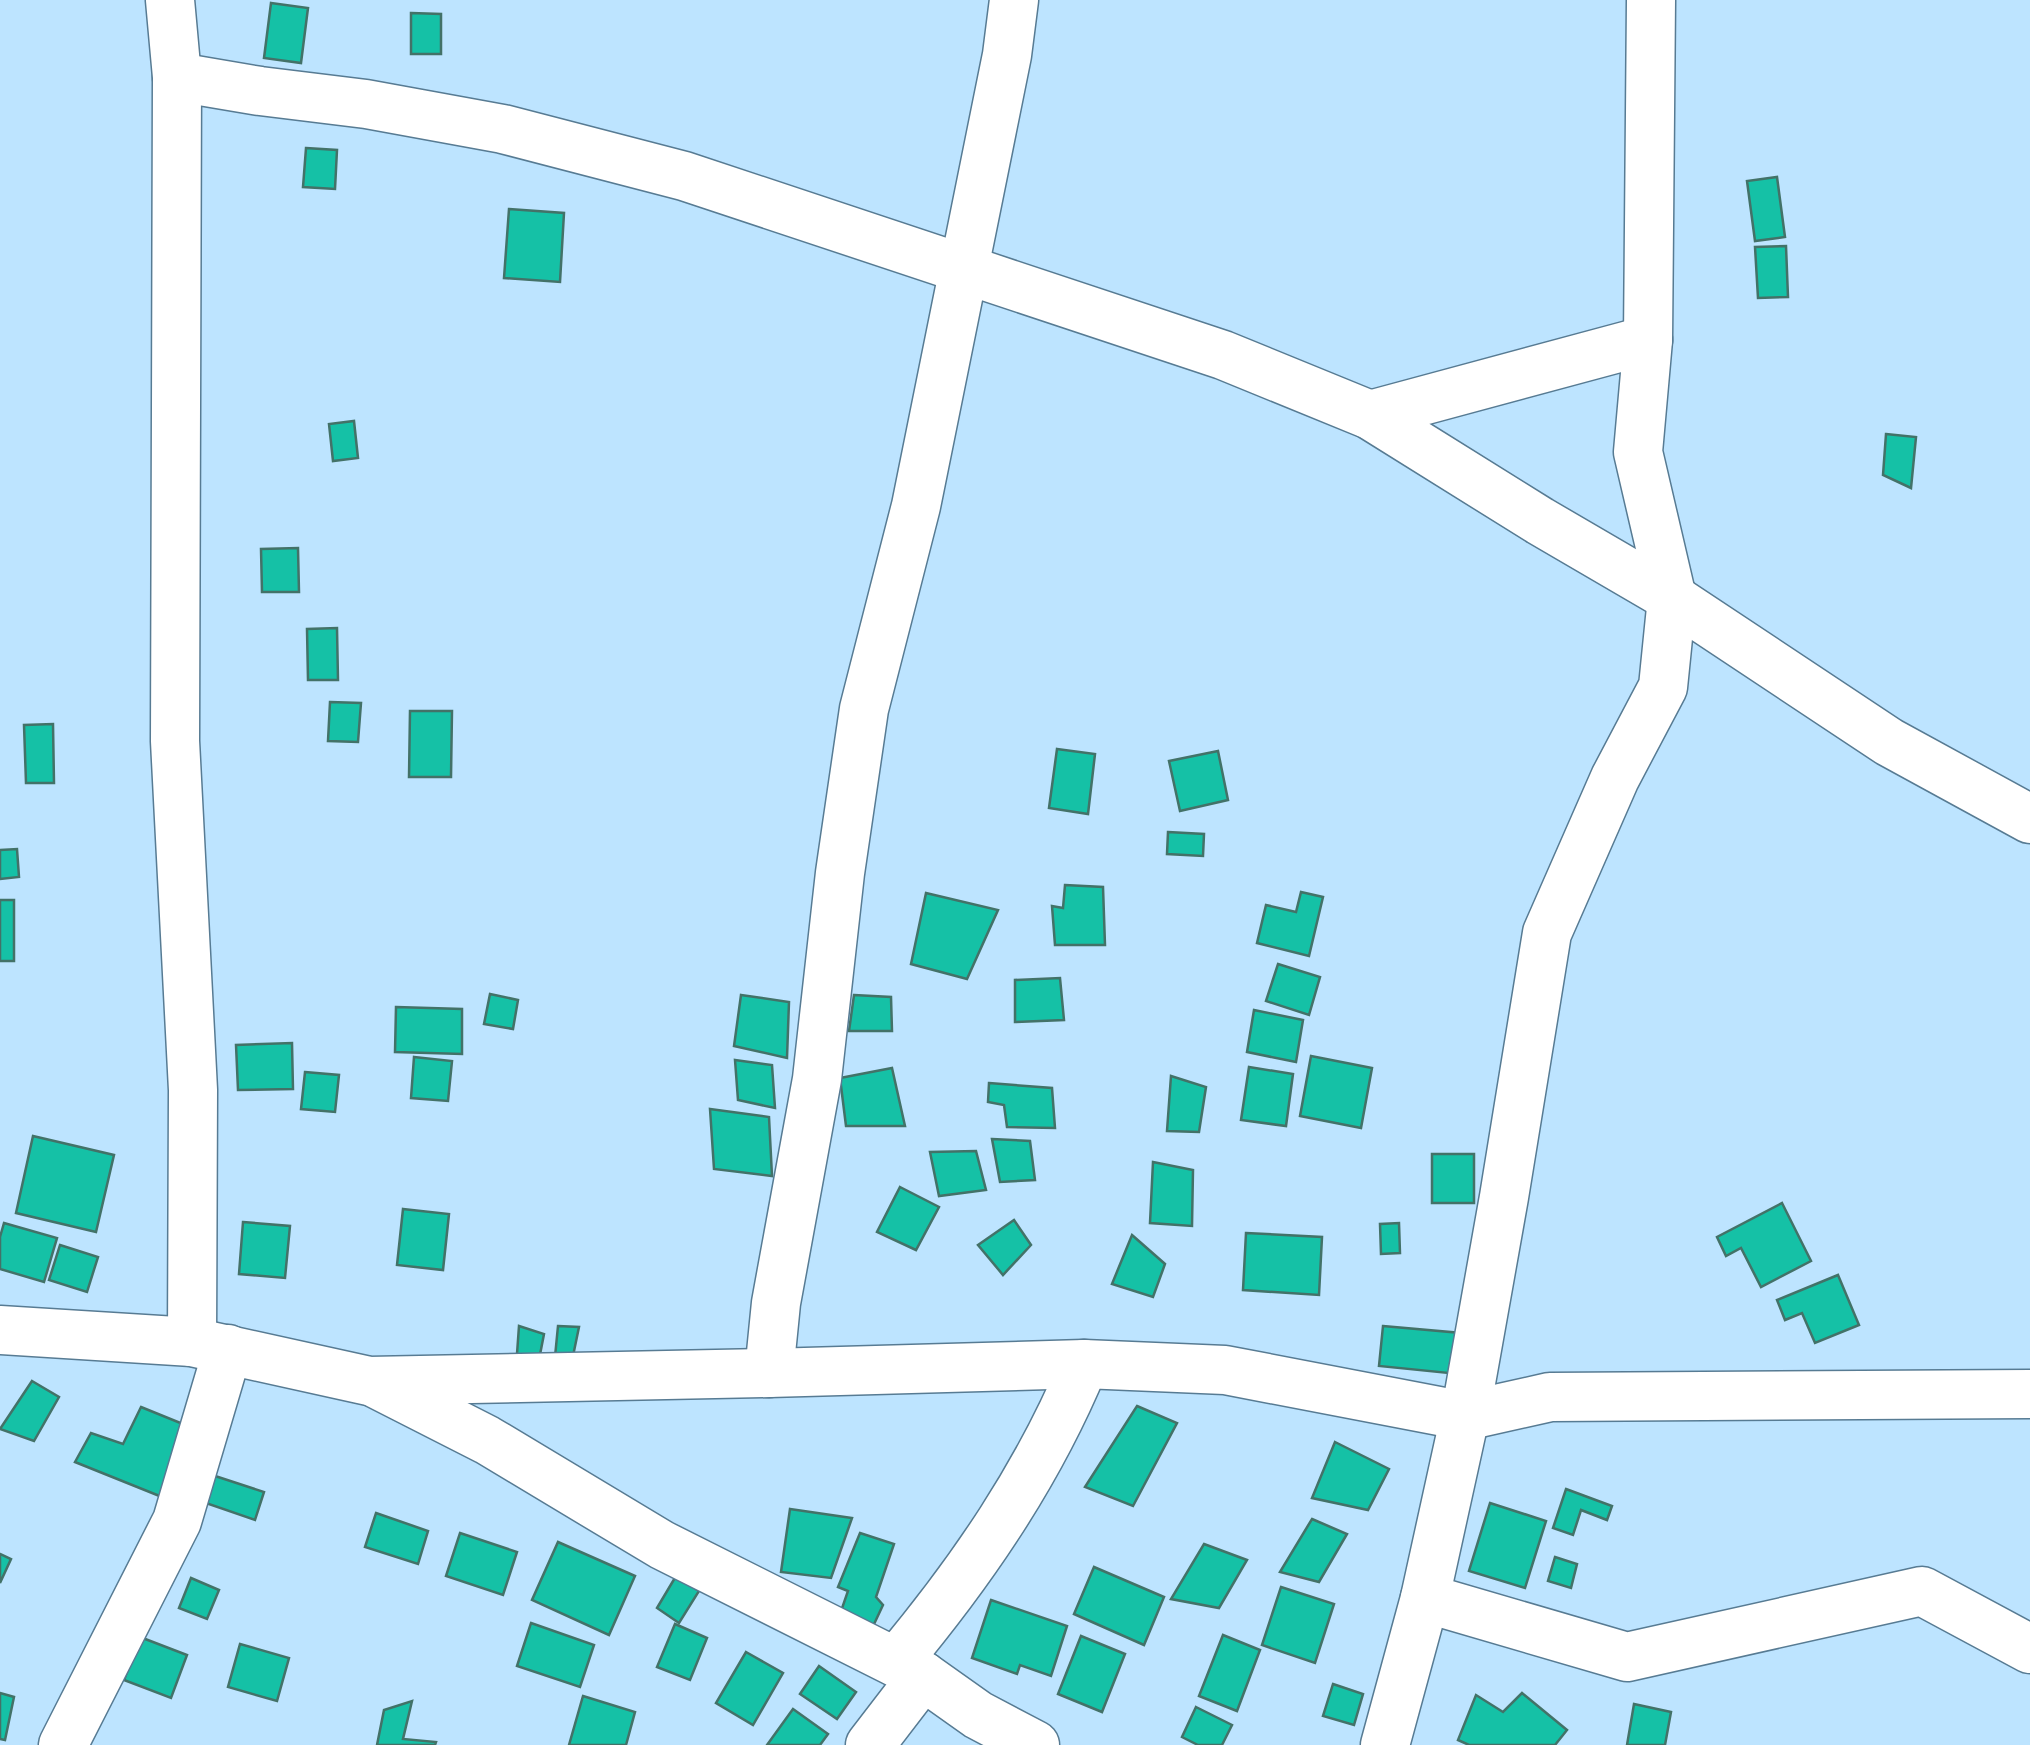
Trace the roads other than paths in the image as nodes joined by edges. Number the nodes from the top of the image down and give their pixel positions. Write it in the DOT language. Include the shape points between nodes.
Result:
graph roads {
  1 [pos="170,0"];
  2 [pos="1014,0"];
  3 [pos="1651,0"];
  4 [pos="178,77"];
  5 [pos="965,268"];
  6 [pos="1648,340"];
  7 [pos="1370,415"];
  8 [pos="1672,598"];
  9 [pos="2030,819"];
  10 [pos="0,1330"];
  11 [pos="210,1346"];
  12 [pos="1084,1364"];
  13 [pos="769,1373"];
  14 [pos="369,1380"];
  15 [pos="2030,1394"];
  16 [pos="1465,1416"];
  17 [pos="1425,1598"];
  18 [pos="2030,1649"];
  19 [pos="909,1669"];
  20 [pos="63,1745"];
  21 [pos="870,1745"];
  22 [pos="1035,1745"];
  23 [pos="1385,1745"];
  1 -- 4 [label="street"];
  2 -- 5 [label="street"];
  3 -- 6 [label="street"];
  4 -- 5 [label="street" via="503,129 684,176"];
  4 -- 11 [label="street" via="175,742"];
  5 -- 7 [label="street" via="1224,355"];
  5 -- 13 [label="street" via="916,506 864,709 817,1080"];
  6 -- 7 [label="street"];
  6 -- 8 [label="street" via="1638,452"];
  7 -- 8 [label="street"];
  8 -- 9 [label="street" via="1889,742"];
  8 -- 16 [label="street" via="1663,688 1547,933"];
  10 -- 11 [label="street"];
  11 -- 14 [label="street"];
  11 -- 20 [label="street" via="178,1521"];
  12 -- 13 [label="street"];
  12 -- 16 [label="street" via="1225,1370"];
  12 -- 19 [label="street" via="1012,1507"];
  13 -- 14 [label="street"];
  14 -- 19 [label="street" via="488,1440 662,1545"];
  15 -- 16 [label="street" via="1550,1397"];
  16 -- 17 [label="street"];
  17 -- 18 [label="street" via="1628,1657 1922,1591"];
  17 -- 23 [label="street"];
  19 -- 21 [label="street"];
  19 -- 22 [label="street"];
}
